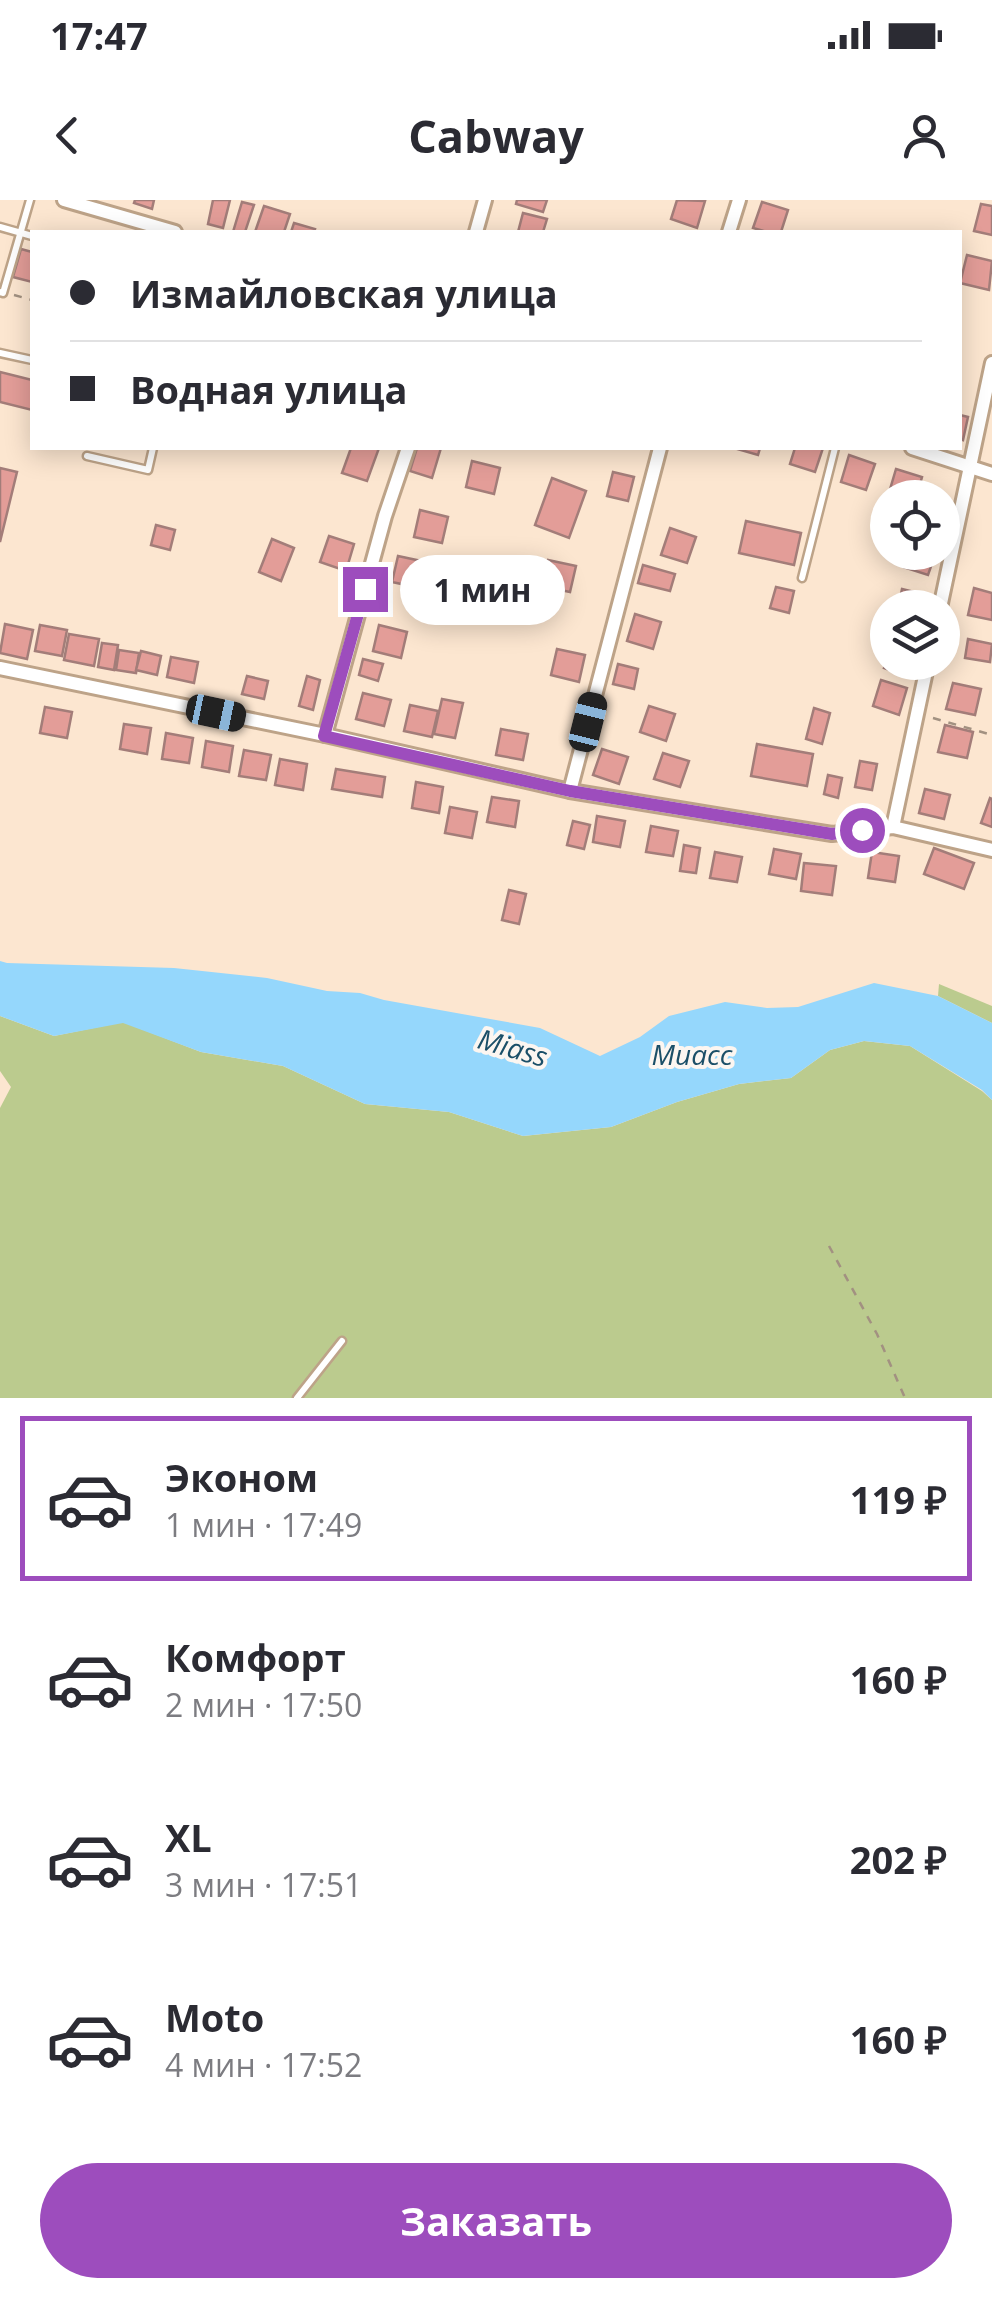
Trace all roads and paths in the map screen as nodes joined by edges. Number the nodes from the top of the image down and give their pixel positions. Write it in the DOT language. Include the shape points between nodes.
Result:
graph roads {
  1 [pos="30,200"];
  2 [pos="64,200"];
  3 [pos="485,200"];
  4 [pos="739,200"];
  5 [pos="0,227"];
  6 [pos="168,230"];
  7 [pos="477,230"];
  8 [pos="730,230"];
  9 [pos="22,233"];
  10 [pos="30,235"];
  11 [pos="2,292"];
  12 [pos="30,299"];
  13 [pos="0,353"];
  14 [pos="30,360"];
  15 [pos="992,364"];
  16 [pos="153,450"];
  17 [pos="407,450"];
  18 [pos="659,450"];
  19 [pos="834,450"];
  20 [pos="919,450"];
  21 [pos="86,456"];
  22 [pos="970,465"];
  23 [pos="992,474"];
  24 [pos="802,578"];
  25 [pos="944,590"];
  26 [pos="0,668"];
  27 [pos="924,680"];
  28 [pos="917,714"];
  29 [pos="992,735"];
  30 [pos="324,736"];
  31 [pos="570,791"];
  32 [pos="893,827"];
  33 [pos="992,850"];
  34 [pos="829,1246"];
  35 [pos="342,1340"];
  36 [pos="297,1398"];
  37 [pos="906,1398"];
  1 -- 9 [label="lane"];
  2 -- 6 [label="street"];
  3 -- 7 [label="street"];
  4 -- 8 [label="street"];
  5 -- 9 [label="lane"];
  9 -- 10 [label="lane"];
  9 -- 11 [label="lane"];
  11 -- 12 [label="path"];
  13 -- 14 [label="lane"];
  15 -- 22 [label="street"];
  16 -- 21 [label="lane" via="148,470"];
  17 -- 30 [label="street"];
  18 -- 31 [label="street"];
  19 -- 24 [label="lane"];
  20 -- 22 [label="street"];
  22 -- 23 [label="street"];
  22 -- 25 [label="street"];
  26 -- 30 [label="street"];
  27 -- 28 [label="street"];
  28 -- 29 [label="path"];
  28 -- 32 [label="street"];
  30 -- 31 [label="street"];
  31 -- 32 [label="street" via="832,834"];
  32 -- 33 [label="street"];
  34 -- 37 [label="path"];
  35 -- 36 [label="lane"];
}
